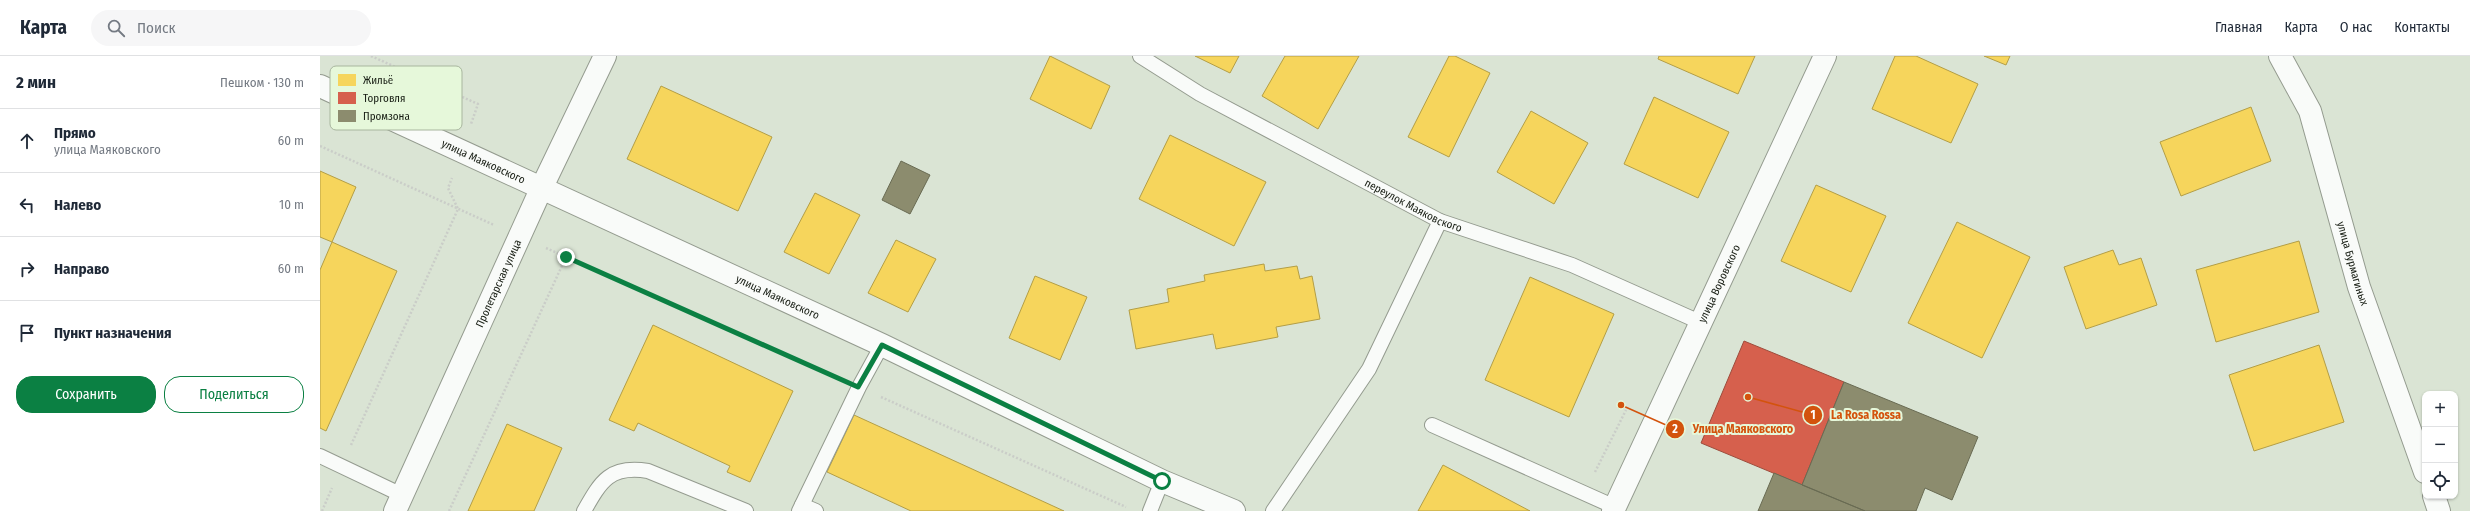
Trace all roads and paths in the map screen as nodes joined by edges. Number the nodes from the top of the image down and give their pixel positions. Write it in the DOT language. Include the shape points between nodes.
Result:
graph roads {
  1 [pos="371,56"];
  2 [pos="604,56"];
  3 [pos="1140,56"];
  4 [pos="1825,56"];
  5 [pos="2280,56"];
  6 [pos="393,66"];
  7 [pos="320,86"];
  8 [pos="330,91"];
  9 [pos="462,97"];
  10 [pos="418,130"];
  11 [pos="320,146"];
  12 [pos="462,150"];
  13 [pos="542,187"];
  14 [pos="458,209"];
  15 [pos="1440,221"];
  16 [pos="520,236"];
  17 [pos="566,257"];
  18 [pos="1702,323"];
  19 [pos="882,345"];
  20 [pos="858,387"];
  21 [pos="1432,425"];
  22 [pos="320,456"];
  23 [pos="2422,464"];
  24 [pos="342,466"];
  25 [pos="1162,481"];
  26 [pos="2435,499"];
  27 [pos="398,503"];
  28 [pos="801,508"];
  29 [pos="1128,508"];
  30 [pos="1614,509"];
  31 [pos="322,511"];
  32 [pos="449,511"];
  33 [pos="584,511"];
  34 [pos="746,511"];
  35 [pos="816,511"];
  36 [pos="1150,511"];
  37 [pos="1234,511"];
  38 [pos="1273,511"];
  39 [pos="2439,511"];
  1 -- 6 [label="path"];
  2 -- 13 [label="street, Пролетарская улица"];
  3 -- 15 [label="lane, переулок Маяковского" via="1200,94"];
  4 -- 18 [label="street, улица Воровского"];
  5 -- 23 [label="street, улица Бурмагиных" via="2310,111 2359,287"];
  7 -- 8 [label="street, улица Маяковского"];
  9 -- 12 [label="path" via="478,104"];
  10 -- 12 [label="street, улица Маяковского"];
  11 -- 14 [label="path"];
  12 -- 13 [label="street, улица Маяковского"];
  12 -- 14 [label="path" via="448,188"];
  13 -- 16 [label="street, Пролетарская улица"];
  13 -- 19 [label="street, улица Маяковского"];
  14 -- 16 [label="path"];
  14 -- 24 [label="path"];
  15 -- 18 [label="lane, переулок Маяковского" via="1572,265"];
  15 -- 38 [label="lane" via="1369,368"];
  16 -- 17 [label="path"];
  16 -- 27 [label="street, Пролетарская улица"];
  17 -- 20 [label="path"];
  17 -- 32 [label="path"];
  18 -- 30 [label="street, улица Воровского"];
  19 -- 20 [label="lane"];
  19 -- 25 [label="street, улица Маяковского"];
  20 -- 28 [label="lane"];
  20 -- 29 [label="path"];
  21 -- 30 [label="lane"];
  22 -- 24 [label="lane"];
  24 -- 27 [label="lane"];
  24 -- 31 [label="path"];
  25 -- 36 [label="lane"];
  25 -- 37 [label="street, улица Маяковского"];
  26 -- 39 [label="street"];
  28 -- 35 [label="lane"];
  33 -- 34 [label="lane" via="607,477 632,468 648,471"];
}
